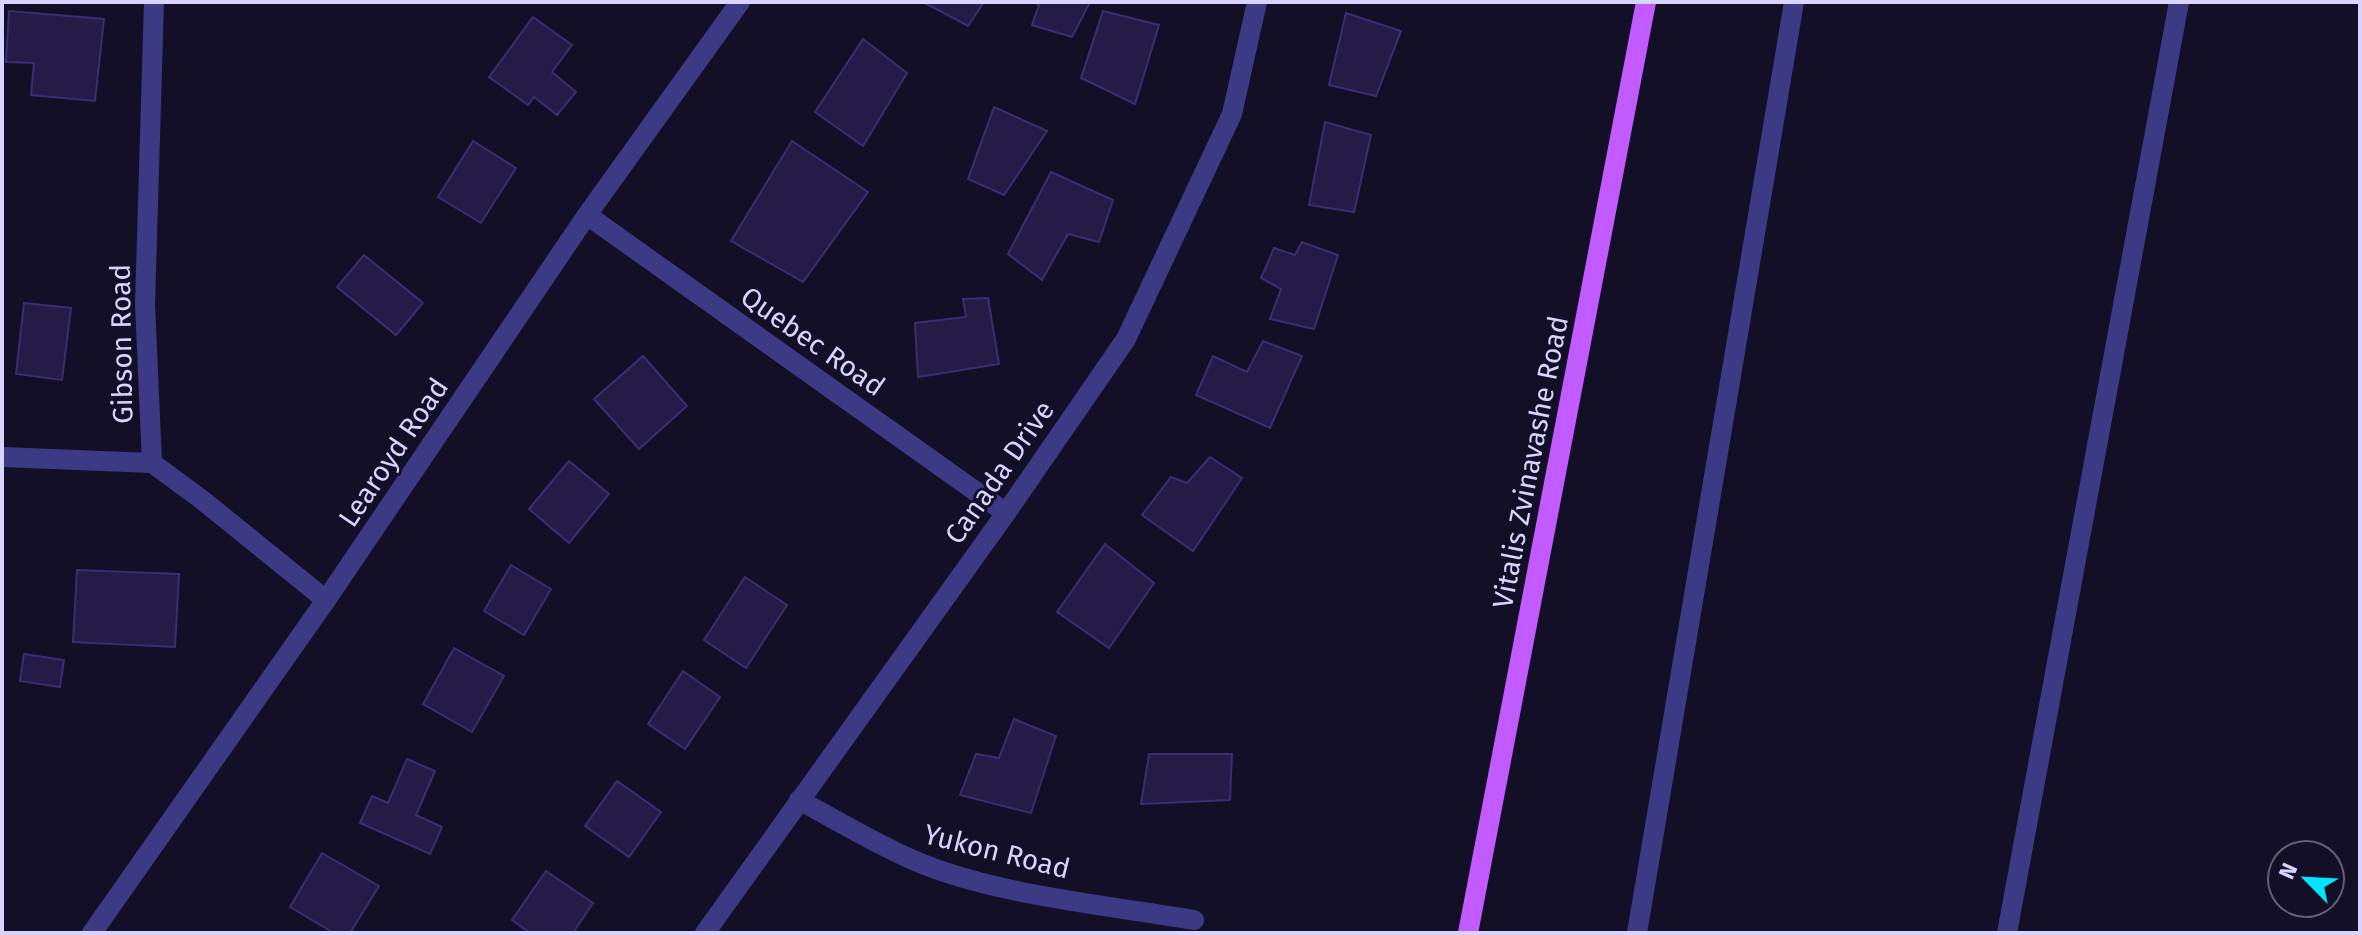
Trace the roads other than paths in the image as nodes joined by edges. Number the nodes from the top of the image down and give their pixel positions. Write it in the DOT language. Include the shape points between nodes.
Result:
graph roads {
  1 [pos="154,2"];
  2 [pos="740,2"];
  3 [pos="1257,2"];
  4 [pos="1646,2"];
  5 [pos="1794,2"];
  6 [pos="2179,2"];
  7 [pos="587,215"];
  8 [pos="2,457"];
  9 [pos="152,463"];
  10 [pos="1006,513"];
  11 [pos="326,600"];
  12 [pos="799,800"];
  13 [pos="1194,920"];
  14 [pos="92,933"];
  15 [pos="705,933"];
  16 [pos="1469,933"];
  17 [pos="1637,933"];
  18 [pos="2007,933"];
  1 -- 9 [label="street, Gibson Road" via="145,304"];
  2 -- 7 [label="street, Learoyd Road"];
  3 -- 10 [label="street, Canada Drive" via="1232,114 1126,339"];
  4 -- 16 [label="main road, Vitalis Zvinavashe Road"];
  5 -- 17 [label="street"];
  6 -- 18 [label="street"];
  7 -- 10 [label="street, Quebec Road"];
  7 -- 11 [label="street, Learoyd Road"];
  8 -- 9 [label="street"];
  9 -- 11 [label="street, Gibson Road"];
  10 -- 12 [label="street, Canada Drive"];
  11 -- 14 [label="street, Learoyd Road"];
  12 -- 13 [label="street, Yukon Road" via="913,860 962,876"];
  12 -- 15 [label="street, Canada Drive"];
}
